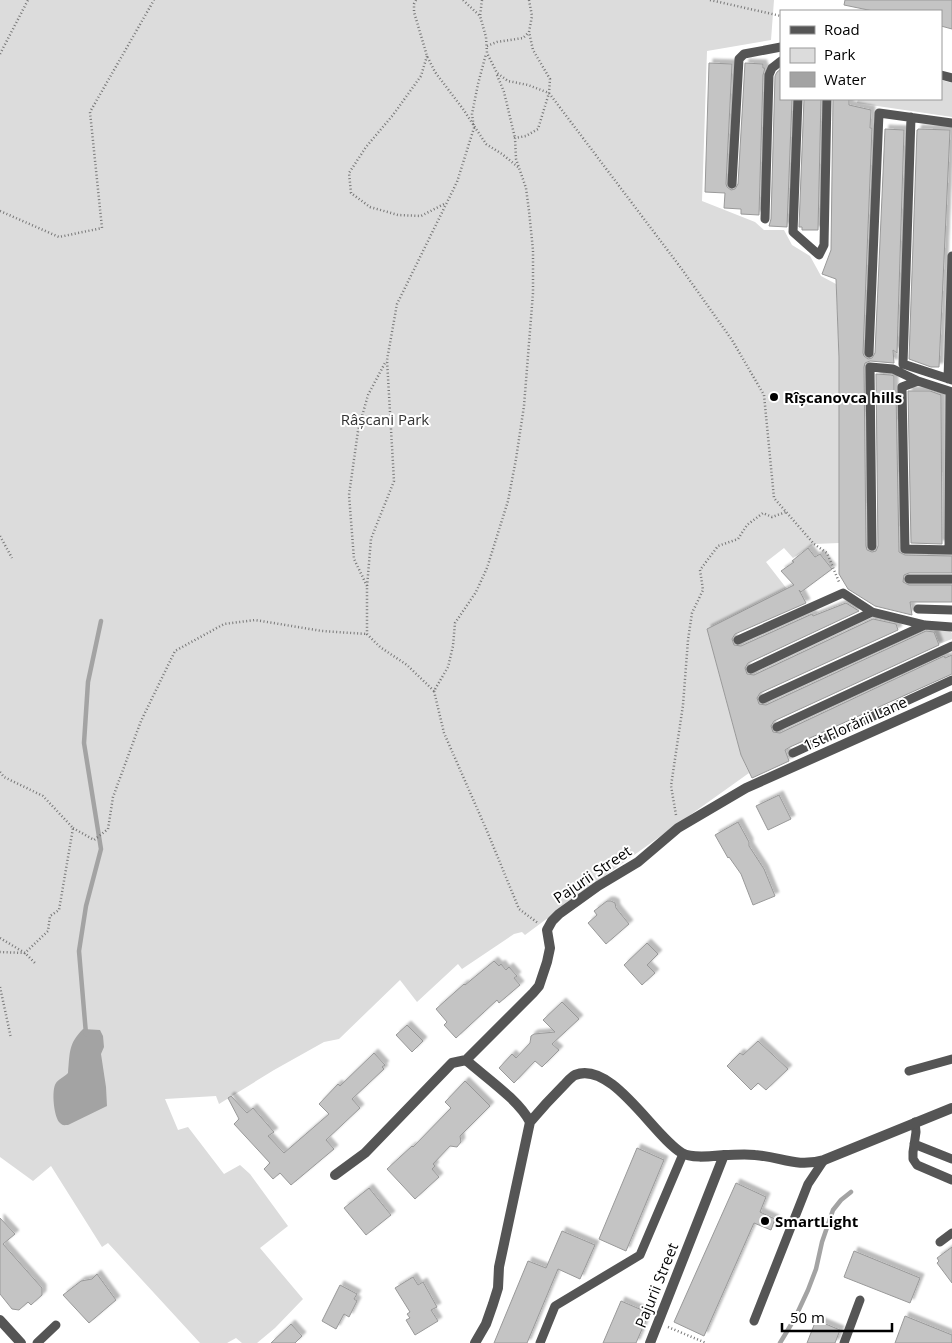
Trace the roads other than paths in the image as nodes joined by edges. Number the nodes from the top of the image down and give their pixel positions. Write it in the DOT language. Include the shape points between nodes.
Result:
graph roads {
  1 [pos="780,47"];
  2 [pos="780,63"];
  3 [pos="798,100"];
  4 [pos="827,100"];
  5 [pos="911,117"];
  6 [pos="952,122"];
  7 [pos="732,184"];
  8 [pos="765,219"];
  9 [pos="952,256"];
  10 [pos="869,353"];
  11 [pos="950,379"];
  12 [pos="918,381"];
  13 [pos="951,392"];
  14 [pos="872,546"];
  15 [pos="951,550"];
  16 [pos="909,579"];
  17 [pos="952,579"];
  18 [pos="918,609"];
  19 [pos="952,610"];
  20 [pos="872,612"];
  21 [pos="925,625"];
  22 [pos="952,627"];
  23 [pos="738,640"];
  24 [pos="952,646"];
  25 [pos="751,669"];
  26 [pos="952,680"];
  27 [pos="952,696"];
  28 [pos="763,699"];
  29 [pos="777,727"];
  30 [pos="793,753"];
  31 [pos="770,777"];
  32 [pos="952,1059"];
  33 [pos="466,1060"];
  34 [pos="909,1071"];
  35 [pos="952,1108"];
  36 [pos="530,1122"];
  37 [pos="915,1122"];
  38 [pos="914,1144"];
  39 [pos="683,1154"];
  40 [pos="724,1155"];
  41 [pos="952,1159"];
  42 [pos="824,1160"];
  43 [pos="335,1175"];
  44 [pos="952,1180"];
  45 [pos="952,1232"];
  46 [pos="940,1242"];
  47 [pos="860,1300"];
  48 [pos="0,1320"];
  49 [pos="754,1321"];
  50 [pos="56,1325"];
  51 [pos="21,1343"];
  52 [pos="37,1343"];
  53 [pos="475,1343"];
  54 [pos="540,1343"];
  55 [pos="650,1343"];
  56 [pos="844,1343"];
  1 -- 7 [label="lane" via="744,54 739,59"];
  2 -- 8 [label="lane" via="769,75"];
  3 -- 4 [label="lane" via="793,232 819,255 824,245"];
  5 -- 6 [label="lane"];
  5 -- 10 [label="lane" via="878,113"];
  5 -- 11 [label="lane" via="903,364"];
  9 -- 11 [label="lane"];
  12 -- 13 [label="lane"];
  12 -- 14 [label="lane" via="893,369 870,367"];
  12 -- 15 [label="lane" via="902,387 905,549"];
  13 -- 15 [label="lane"];
  16 -- 17 [label="lane"];
  18 -- 19 [label="lane"];
  20 -- 21 [label="lane"];
  20 -- 23 [label="lane" via="843,593"];
  20 -- 25 [label="lane"];
  21 -- 22 [label="lane"];
  21 -- 28 [label="lane"];
  24 -- 29 [label="lane"];
  26 -- 30 [label="lane"];
  27 -- 31 [label="street, 1st Florării Lane"];
  31 -- 33 [label="street, Pajurii Street" via="678,828 638,862 559,914 547,930 550,948 539,986"];
  32 -- 34 [label="lane"];
  33 -- 36 [label="street" via="517,1104"];
  33 -- 43 [label="street" via="452,1063 365,1152"];
  35 -- 37 [label="street"];
  36 -- 39 [label="street" via="573,1076 582,1073 593,1075 622,1092"];
  36 -- 53 [label="street" via="499,1267 498,1288 486,1324"];
  37 -- 38 [label="lane"];
  37 -- 42 [label="street"];
  38 -- 41 [label="lane"];
  38 -- 44 [label="lane" via="912,1152 917,1165"];
  39 -- 40 [label="street"];
  39 -- 54 [label="lane" via="640,1255 555,1306"];
  40 -- 42 [label="street" via="756,1155 803,1163"];
  40 -- 55 [label="street, Pajurii Street"];
  42 -- 49 [label="lane" via="808,1184"];
  45 -- 46 [label="lane"];
  47 -- 56 [label="lane"];
  48 -- 51 [label="street"];
  50 -- 52 [label="lane"];
}
